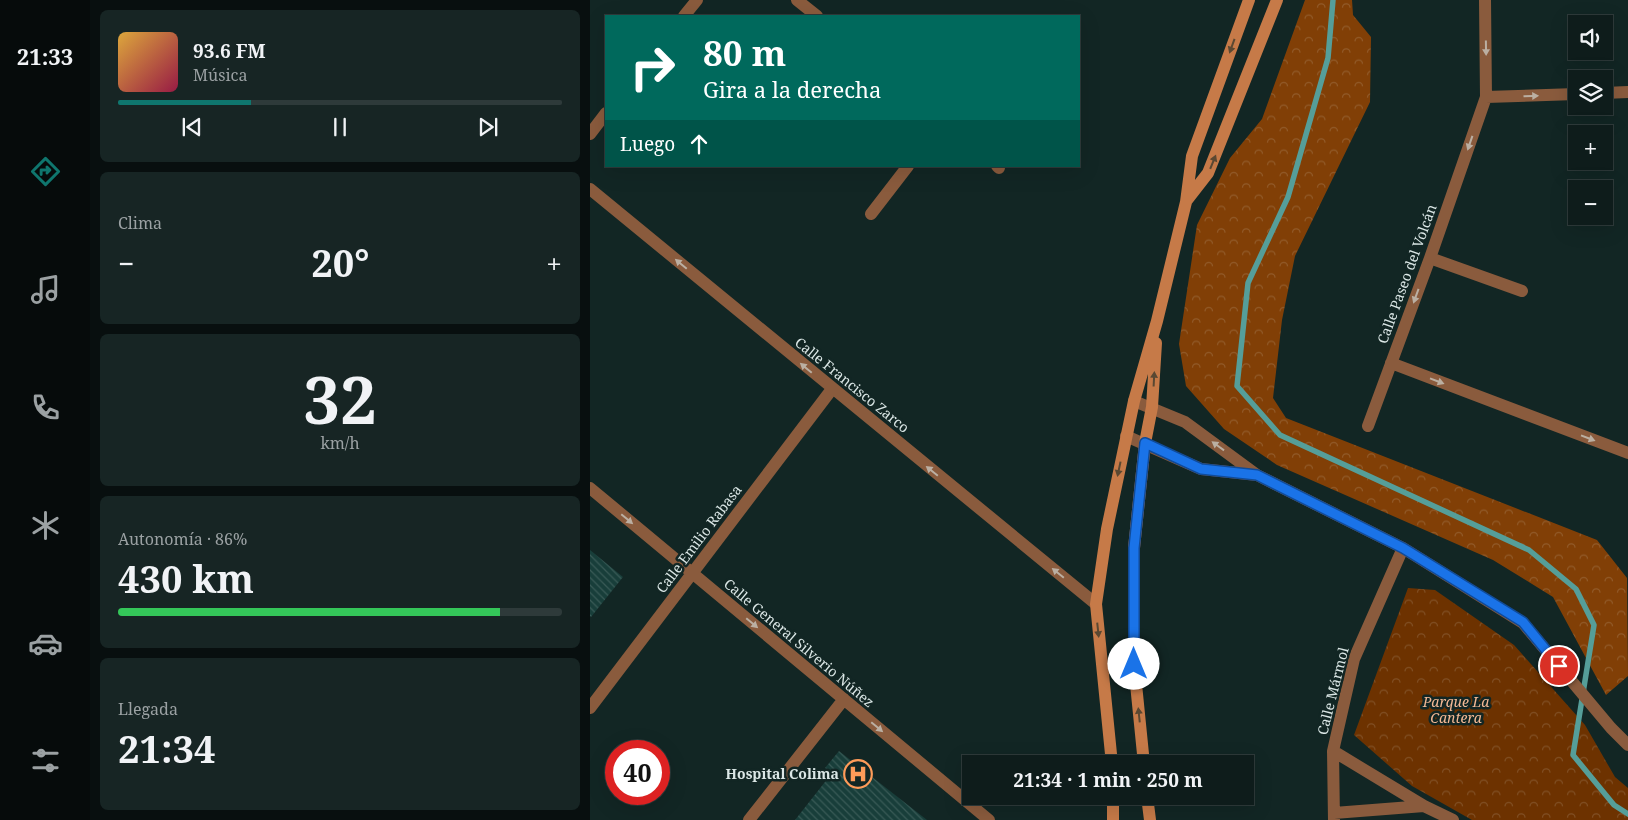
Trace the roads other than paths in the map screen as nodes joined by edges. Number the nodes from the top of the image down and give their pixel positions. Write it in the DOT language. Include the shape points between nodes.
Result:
graph roads {
  1 [pos="696,0"];
  2 [pos="797,0"];
  3 [pos="1249,0"];
  4 [pos="1277,0"];
  5 [pos="1485,0"];
  6 [pos="685,15"];
  7 [pos="816,15"];
  8 [pos="1628,92"];
  9 [pos="1613,93"];
  10 [pos="1568,94"];
  11 [pos="1486,97"];
  12 [pos="605,114"];
  13 [pos="590,134"];
  14 [pos="907,167"];
  15 [pos="590,189"];
  16 [pos="1186,202"];
  17 [pos="871,214"];
  18 [pos="1430,258"];
  19 [pos="1522,291"];
  20 [pos="1157,320"];
  21 [pos="1391,363"];
  22 [pos="832,389"];
  23 [pos="1134,401"];
  24 [pos="1152,408"];
  25 [pos="1368,426"];
  26 [pos="1126,436"];
  27 [pos="1145,443"];
  28 [pos="1628,453"];
  29 [pos="1257,475"];
  30 [pos="590,488"];
  31 [pos="1403,548"];
  32 [pos="692,573"];
  33 [pos="1096,604"];
  34 [pos="844,699"];
  35 [pos="590,708"];
  36 [pos="1628,746"];
  37 [pos="1333,751"];
  38 [pos="1111,755"];
  39 [pos="1143,755"];
  40 [pos="1113,805"];
  41 [pos="1148,805"];
  42 [pos="1424,806"];
  43 [pos="1334,817"];
  44 [pos="982,818"];
  45 [pos="748,820"];
  46 [pos="1113,820"];
  47 [pos="1150,820"];
  48 [pos="1453,820"];
  1 -- 6 [label="street"];
  2 -- 7 [label="street"];
  3 -- 16 [label="street, one-way" via="1192,156"];
  16 -- 4 [label="street, one-way" via="1208,174"];
  5 -- 11 [label="street, Calle Paseo del Volcán, one-way"];
  8 -- 9 [label="street"];
  11 -- 10 [label="street, one-way"];
  11 -- 18 [label="street, Calle Paseo del Volcán, one-way"];
  12 -- 13 [label="street"];
  14 -- 17 [label="street"];
  22 -- 15 [label="street, Calle Francisco Zarco, one-way"];
  16 -- 20 [label="street"];
  18 -- 19 [label="street"];
  18 -- 21 [label="street, Calle Paseo del Volcán, one-way"];
  20 -- 23 [label="street"];
  24 -- 20 [label="street, one-way"];
  21 -- 25 [label="street"];
  21 -- 28 [label="street, Calle Paseo del Volcán, one-way"];
  22 -- 32 [label="street, Calle Emilio Rabasa"];
  33 -- 22 [label="street, Calle Francisco Zarco, one-way"];
  23 -- 24 [label="street"];
  23 -- 26 [label="street"];
  24 -- 27 [label="street"];
  29 -- 24 [label="street, one-way" via="1186,422"];
  26 -- 27 [label="street"];
  26 -- 33 [label="street, one-way"];
  27 -- 29 [label="street" via="1201,469"];
  39 -- 27 [label="street, one-way" via="1134,664 1134,548"];
  29 -- 31 [label="street"];
  30 -- 32 [label="street, Calle General Silverio Núñez, one-way"];
  31 -- 36 [label="street" via="1523,622"];
  31 -- 37 [label="street, Calle Mármol" via="1354,659"];
  32 -- 34 [label="street, Calle General Silverio Núñez, one-way"];
  32 -- 35 [label="street, Calle Emilio Rabasa"];
  33 -- 38 [label="street, one-way"];
  34 -- 44 [label="street, Calle General Silverio Núñez, one-way"];
  34 -- 45 [label="street"];
  37 -- 42 [label="street"];
  37 -- 43 [label="street, Calle Mármol"];
  40 -- 46 [label="street"];
  41 -- 47 [label="street"];
  42 -- 43 [label="street"];
  42 -- 48 [label="street"];
}
